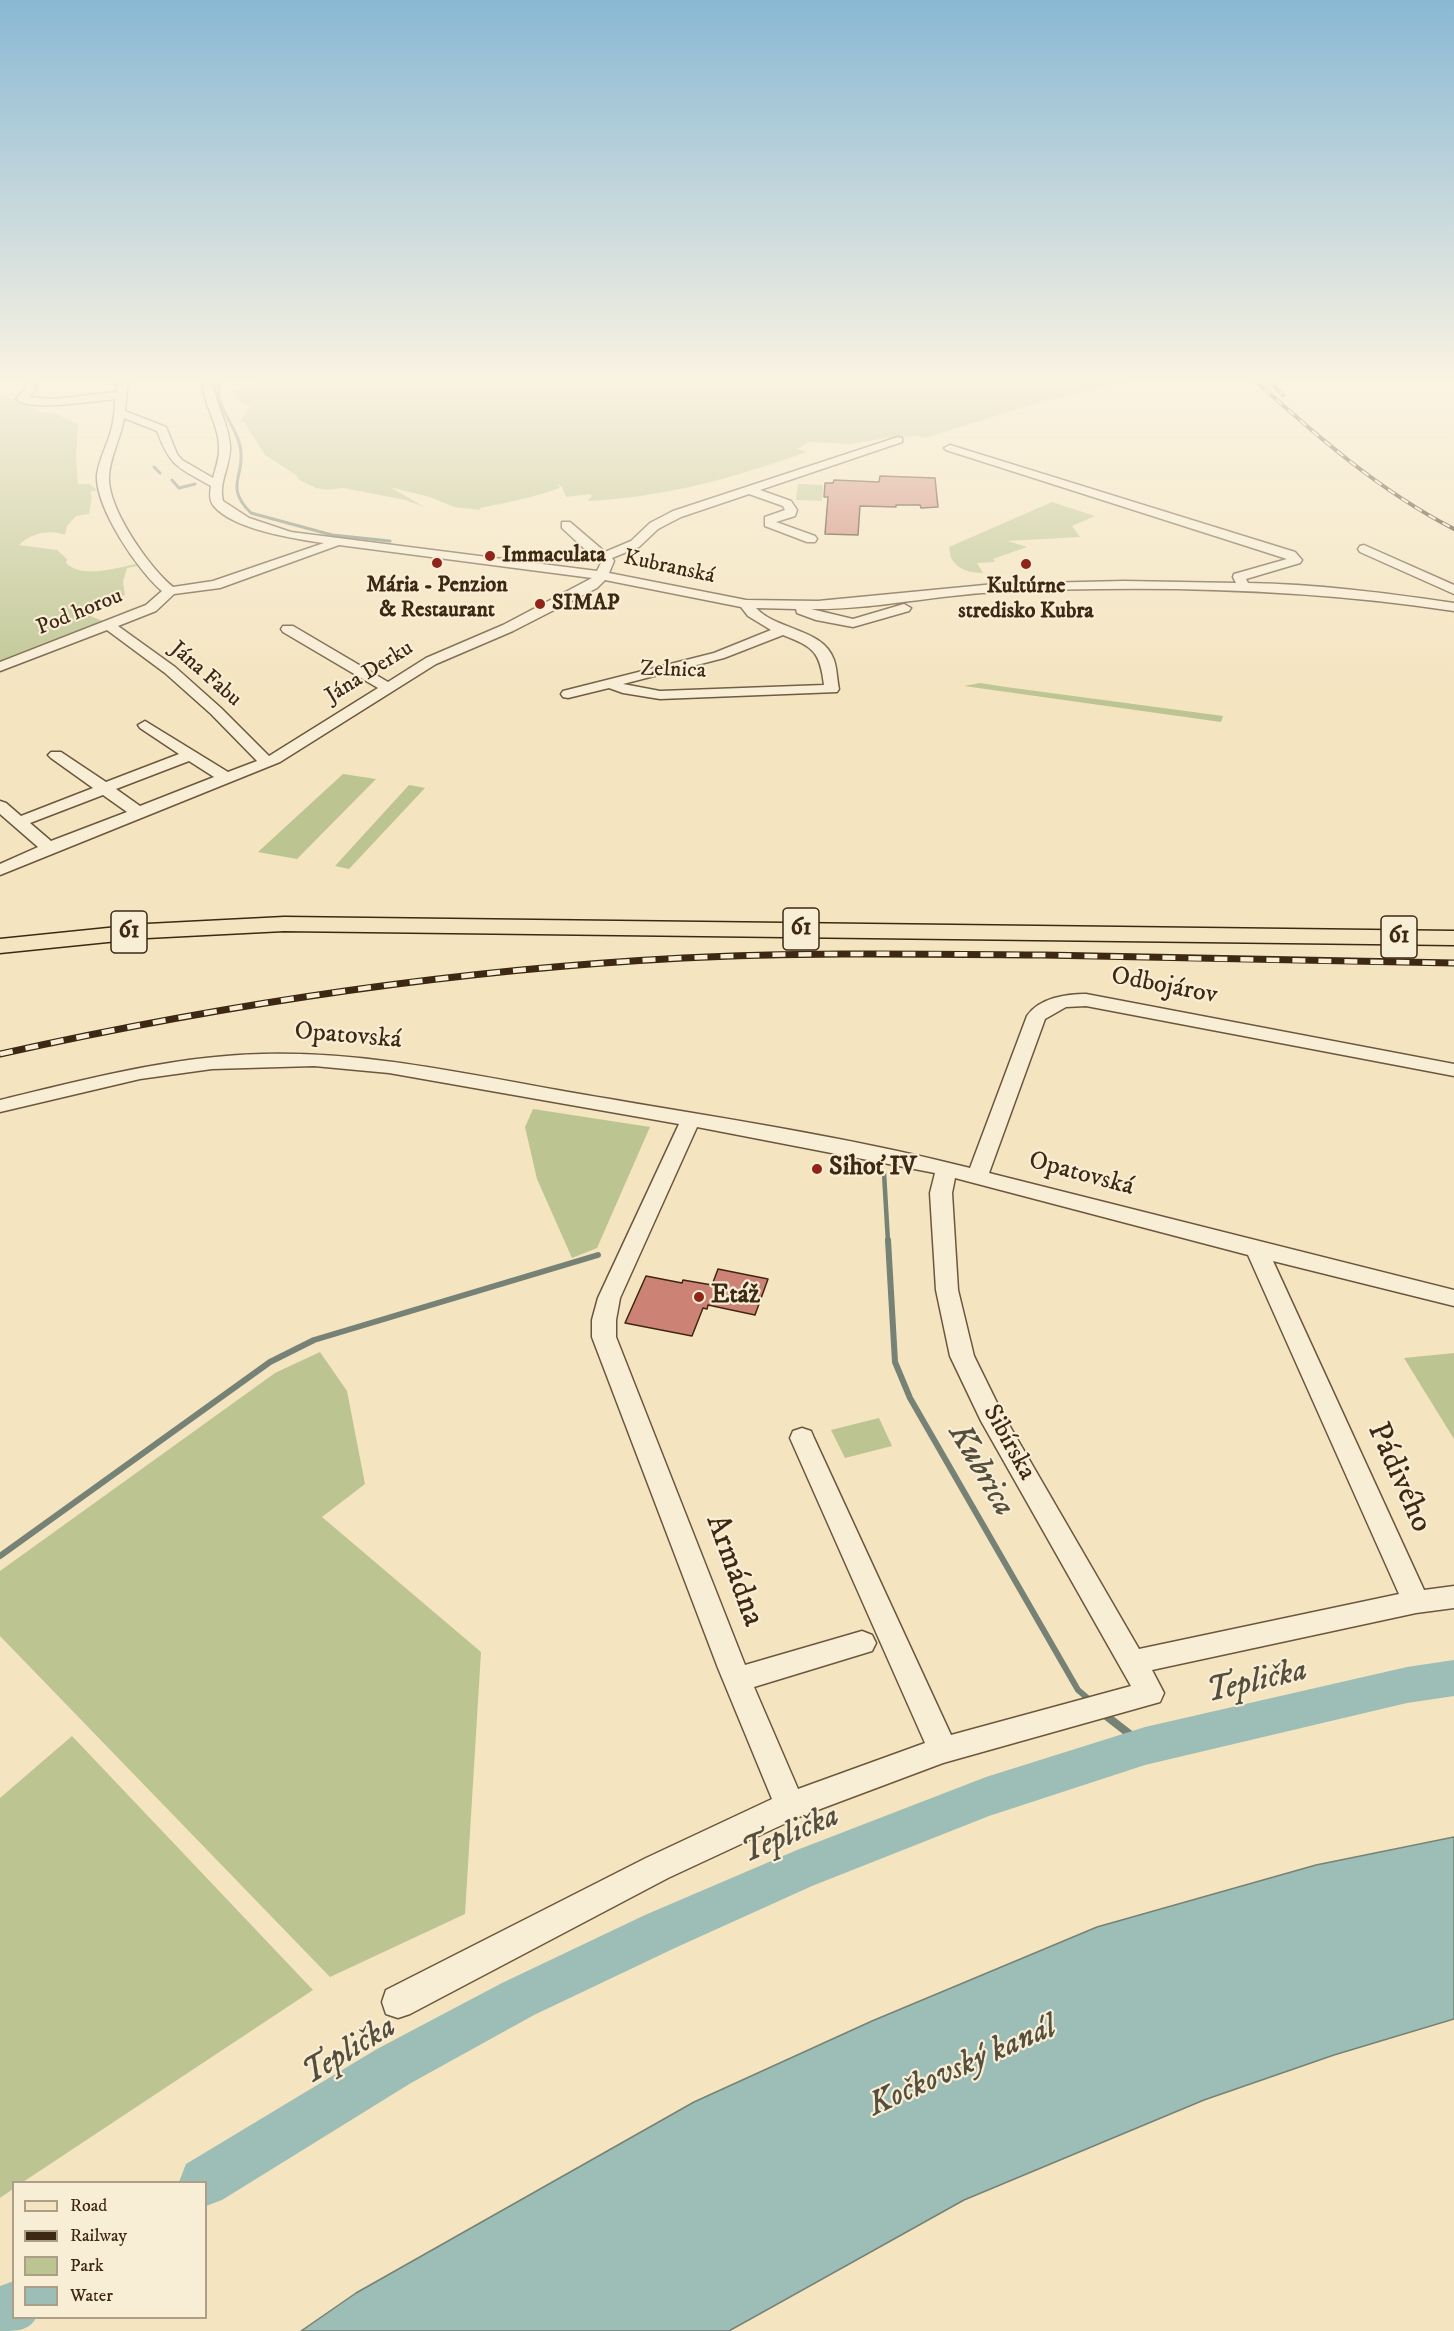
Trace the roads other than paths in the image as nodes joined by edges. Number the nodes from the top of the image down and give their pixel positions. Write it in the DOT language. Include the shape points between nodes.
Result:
graph roads {
  1 [pos="105,487"];
  2 [pos="217,487"];
  3 [pos="759,487"];
  4 [pos="1066,487"];
  5 [pos="749,490"];
  6 [pos="566,525"];
  7 [pos="813,538"];
  8 [pos="346,539"];
  9 [pos="1364,549"];
  10 [pos="605,557"];
  11 [pos="602,575"];
  12 [pos="1243,586"];
  13 [pos="1220,590"];
  14 [pos="1454,590"];
  15 [pos="170,591"];
  16 [pos="1319,593"];
  17 [pos="747,604"];
  18 [pos="1414,604"];
  19 [pos="794,605"];
  20 [pos="886,605"];
  21 [pos="1454,607"];
  22 [pos="1454,616"];
  23 [pos="110,626"];
  24 [pos="288,629"];
  25 [pos="782,630"];
  26 [pos="0,667"];
  27 [pos="610,683"];
  28 [pos="387,687"];
  29 [pos="568,694"];
  30 [pos="145,725"];
  31 [pos="56,755"];
  32 [pos="190,755"];
  33 [pos="267,762"];
  34 [pos="226,778"];
  35 [pos="106,788"];
  36 [pos="0,806"];
  37 [pos="138,812"];
  38 [pos="19,822"];
  39 [pos="49,848"];
  40 [pos="0,870"];
  41 [pos="1454,938"];
  42 [pos="0,946"];
  43 [pos="1454,1070"];
  44 [pos="0,1106"];
  45 [pos="692,1119"];
  46 [pos="946,1170"];
  47 [pos="977,1177"];
  48 [pos="1257,1250"];
  49 [pos="1454,1298"];
  50 [pos="802,1438"];
  51 [pos="1454,1597"];
  52 [pos="1416,1602"];
  53 [pos="862,1643"];
  54 [pos="1133,1662"];
  55 [pos="738,1679"];
  56 [pos="943,1750"];
  57 [pos="790,1806"];
  58 [pos="398,2002"];
  1 -- 15 [label="street" via="137,555 151,575"];
  2 -- 8 [label="street" via="218,503 245,521 276,532"];
  3 -- 5 [label="street"];
  4 -- 12 [label="street" via="1291,555 1296,560 1239,577"];
  5 -- 7 [label="street" via="787,504 791,510 769,523"];
  5 -- 10 [label="street" via="677,514 654,526 635,544"];
  6 -- 10 [label="street" via="588,547"];
  8 -- 11 [label="street, Kubranská"];
  8 -- 15 [label="street, Kubranská" via="215,585"];
  9 -- 14 [label="street"];
  10 -- 11 [label="street" via="608,561"];
  11 -- 17 [label="street, Kubranská"];
  11 -- 28 [label="street, Jána Derku" via="592,585 508,628 457,648"];
  12 -- 13 [label="street, Kubranská"];
  12 -- 16 [label="street, Kubranská"];
  13 -- 16 [label="street, Kubranská"];
  13 -- 20 [label="street, Kubranská" via="1028,590"];
  15 -- 23 [label="street, Pod horou" via="151,608"];
  16 -- 18 [label="street, Kubranská"];
  17 -- 19 [label="street, Kubranská"];
  17 -- 25 [label="street, Zelnica" via="752,613"];
  18 -- 21 [label="street, Kubranská"];
  18 -- 22 [label="street, Kubranská"];
  19 -- 20 [label="street, Kubranská"];
  19 -- 20 [label="street, Kubranská" via="821,618 847,623 859,622"];
  23 -- 26 [label="street, Pod horou"];
  23 -- 33 [label="street, Jána Fabu" via="170,669"];
  24 -- 28 [label="street"];
  25 -- 27 [label="street, Zelnica" via="735,652"];
  25 -- 27 [label="street, Zelnica" via="816,645 826,657 832,689 660,695"];
  27 -- 29 [label="street"];
  28 -- 33 [label="street, Jána Derku"];
  30 -- 32 [label="street"];
  31 -- 35 [label="street"];
  32 -- 34 [label="street"];
  32 -- 35 [label="street"];
  33 -- 34 [label="street, Jána Derku"];
  34 -- 37 [label="street, Jána Derku"];
  35 -- 37 [label="street"];
  35 -- 38 [label="street"];
  36 -- 38 [label="street"];
  37 -- 39 [label="street, Jána Derku"];
  38 -- 39 [label="street"];
  39 -- 40 [label="street, Jána Derku"];
  41 -- 42 [label="main road, 61" via="294,924 147,931"];
  43 -- 47 [label="street, Odbojárov" via="1086,1000 1063,1001 1036,1016"];
  44 -- 45 [label="street, Opatovská" via="140,1073 283,1059 389,1067"];
  45 -- 46 [label="street, Opatovská"];
  45 -- 55 [label="street, Armádna" via="609,1298 604,1337"];
  46 -- 47 [label="street, Opatovská"];
  46 -- 54 [label="street, Sibírska" via="941,1193 947,1290 962,1356 990,1414"];
  47 -- 48 [label="street, Opatovská"];
  48 -- 49 [label="street, Opatovská"];
  48 -- 52 [label="street, Pádivého"];
  50 -- 56 [label="street"];
  51 -- 52 [label="street"];
  52 -- 54 [label="street"];
  53 -- 55 [label="street"];
  54 -- 56 [label="street, Sibírska" via="1150,1693"];
  55 -- 57 [label="street, Armádna"];
  56 -- 57 [label="street"];
  57 -- 58 [label="street" via="657,1868"];
}
